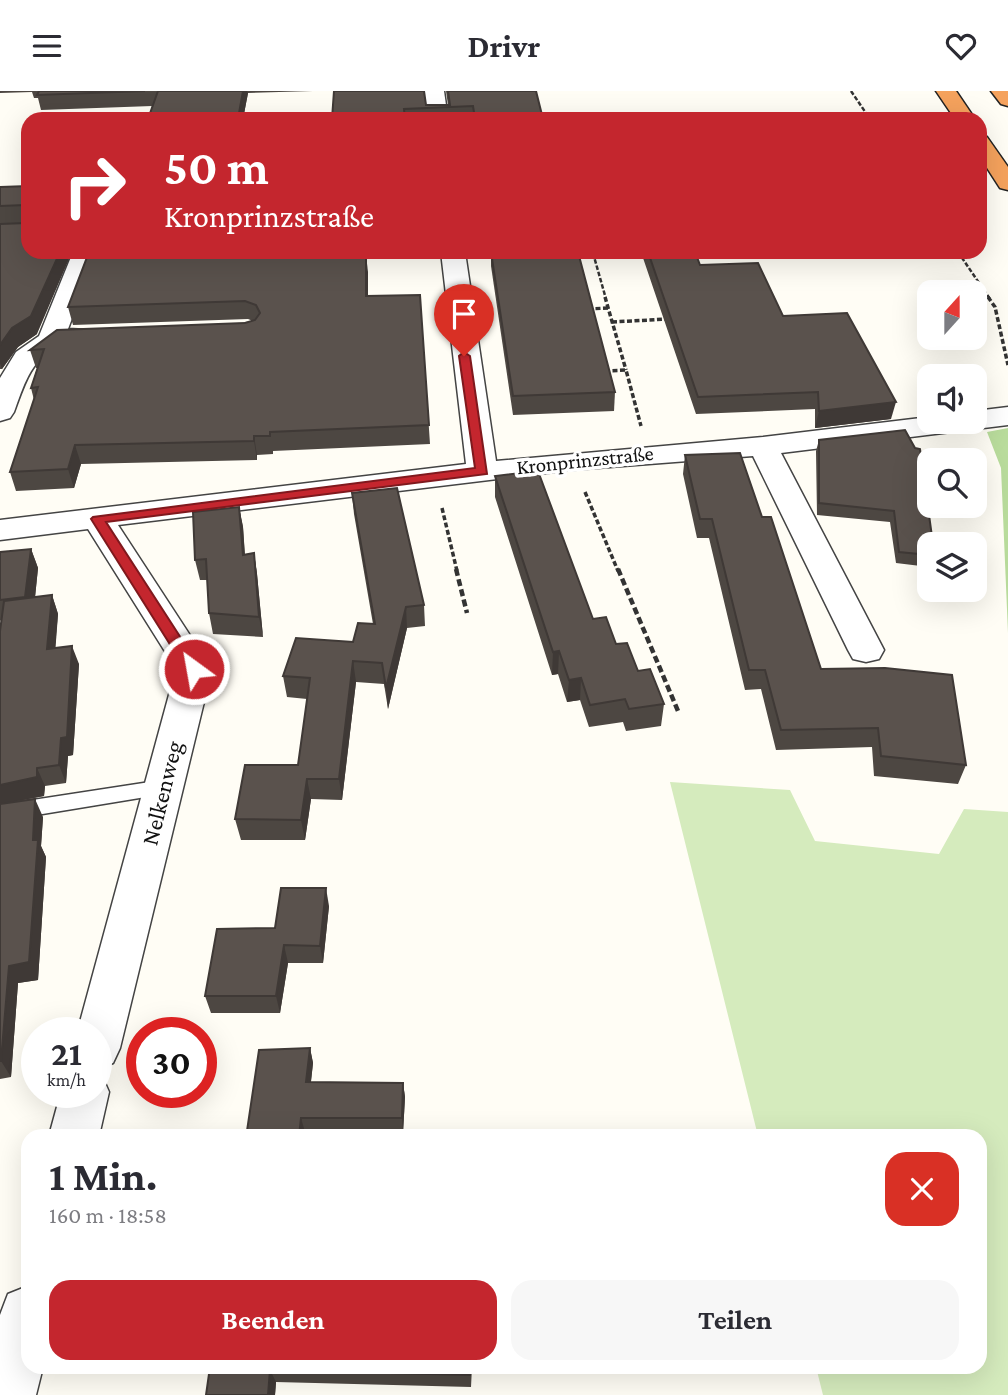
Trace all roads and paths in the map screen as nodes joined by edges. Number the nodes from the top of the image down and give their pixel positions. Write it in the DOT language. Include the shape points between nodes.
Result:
graph roads {
  1 [pos="434,91"];
  2 [pos="851,91"];
  3 [pos="946,91"];
  4 [pos="1001,91"];
  5 [pos="1008,100"];
  6 [pos="437,112"];
  7 [pos="865,112"];
  8 [pos="960,112"];
  9 [pos="987,152"];
  10 [pos="1008,183"];
  11 [pos="82,259"];
  12 [pos="454,259"];
  13 [pos="595,259"];
  14 [pos="963,259"];
  15 [pos="608,308"];
  16 [pos="581,309"];
  17 [pos="678,319"];
  18 [pos="611,321"];
  19 [pos="109,335"];
  20 [pos="51,340"];
  21 [pos="1008,365"];
  22 [pos="626,370"];
  23 [pos="600,371"];
  24 [pos="0,412"];
  25 [pos="1008,416"];
  26 [pos="987,419"];
  27 [pos="917,428"];
  28 [pos="763,446"];
  29 [pos="652,453"];
  30 [pos="572,461"];
  31 [pos="482,471"];
  32 [pos="434,476"];
  33 [pos="97,519"];
  34 [pos="0,530"];
  35 [pos="467,613"];
  36 [pos="866,650"];
  37 [pos="678,711"];
  38 [pos="163,787"];
  39 [pos="0,813"];
  40 [pos="104,1017"];
  41 [pos="81,1108"];
  42 [pos="76,1129"];
  43 [pos="21,1341"];
  44 [pos="7,1395"];
  1 -- 6 [label="street"];
  2 -- 7 [label="path"];
  3 -- 8 [label="highway"];
  4 -- 5 [label="highway"];
  9 -- 10 [label="highway"];
  11 -- 20 [label="street"];
  12 -- 31 [label="street"];
  13 -- 15 [label="path"];
  14 -- 21 [label="path" via="995,307"];
  15 -- 16 [label="path"];
  15 -- 18 [label="path"];
  17 -- 18 [label="path"];
  18 -- 22 [label="path"];
  19 -- 20 [label="street"];
  20 -- 24 [label="street" via="18,366"];
  22 -- 23 [label="path"];
  22 -- 29 [label="path"];
  25 -- 26 [label="street"];
  27 -- 28 [label="street, Kronprinzstraße"];
  28 -- 29 [label="street, Kronprinzstraße"];
  28 -- 36 [label="street"];
  29 -- 30 [label="street, Kronprinzstraße"];
  30 -- 31 [label="street, Kronprinzstraße"];
  30 -- 37 [label="path"];
  31 -- 32 [label="street, Kronprinzstraße"];
  32 -- 33 [label="street, Kronprinzstraße"];
  32 -- 35 [label="path"];
  33 -- 34 [label="street, Kronprinzstraße"];
  33 -- 38 [label="street, Nelkenweg" via="194,669"];
  38 -- 39 [label="lane"];
  38 -- 40 [label="street, Nelkenweg"];
  41 -- 42 [label="street"];
  43 -- 44 [label="street"];
}
